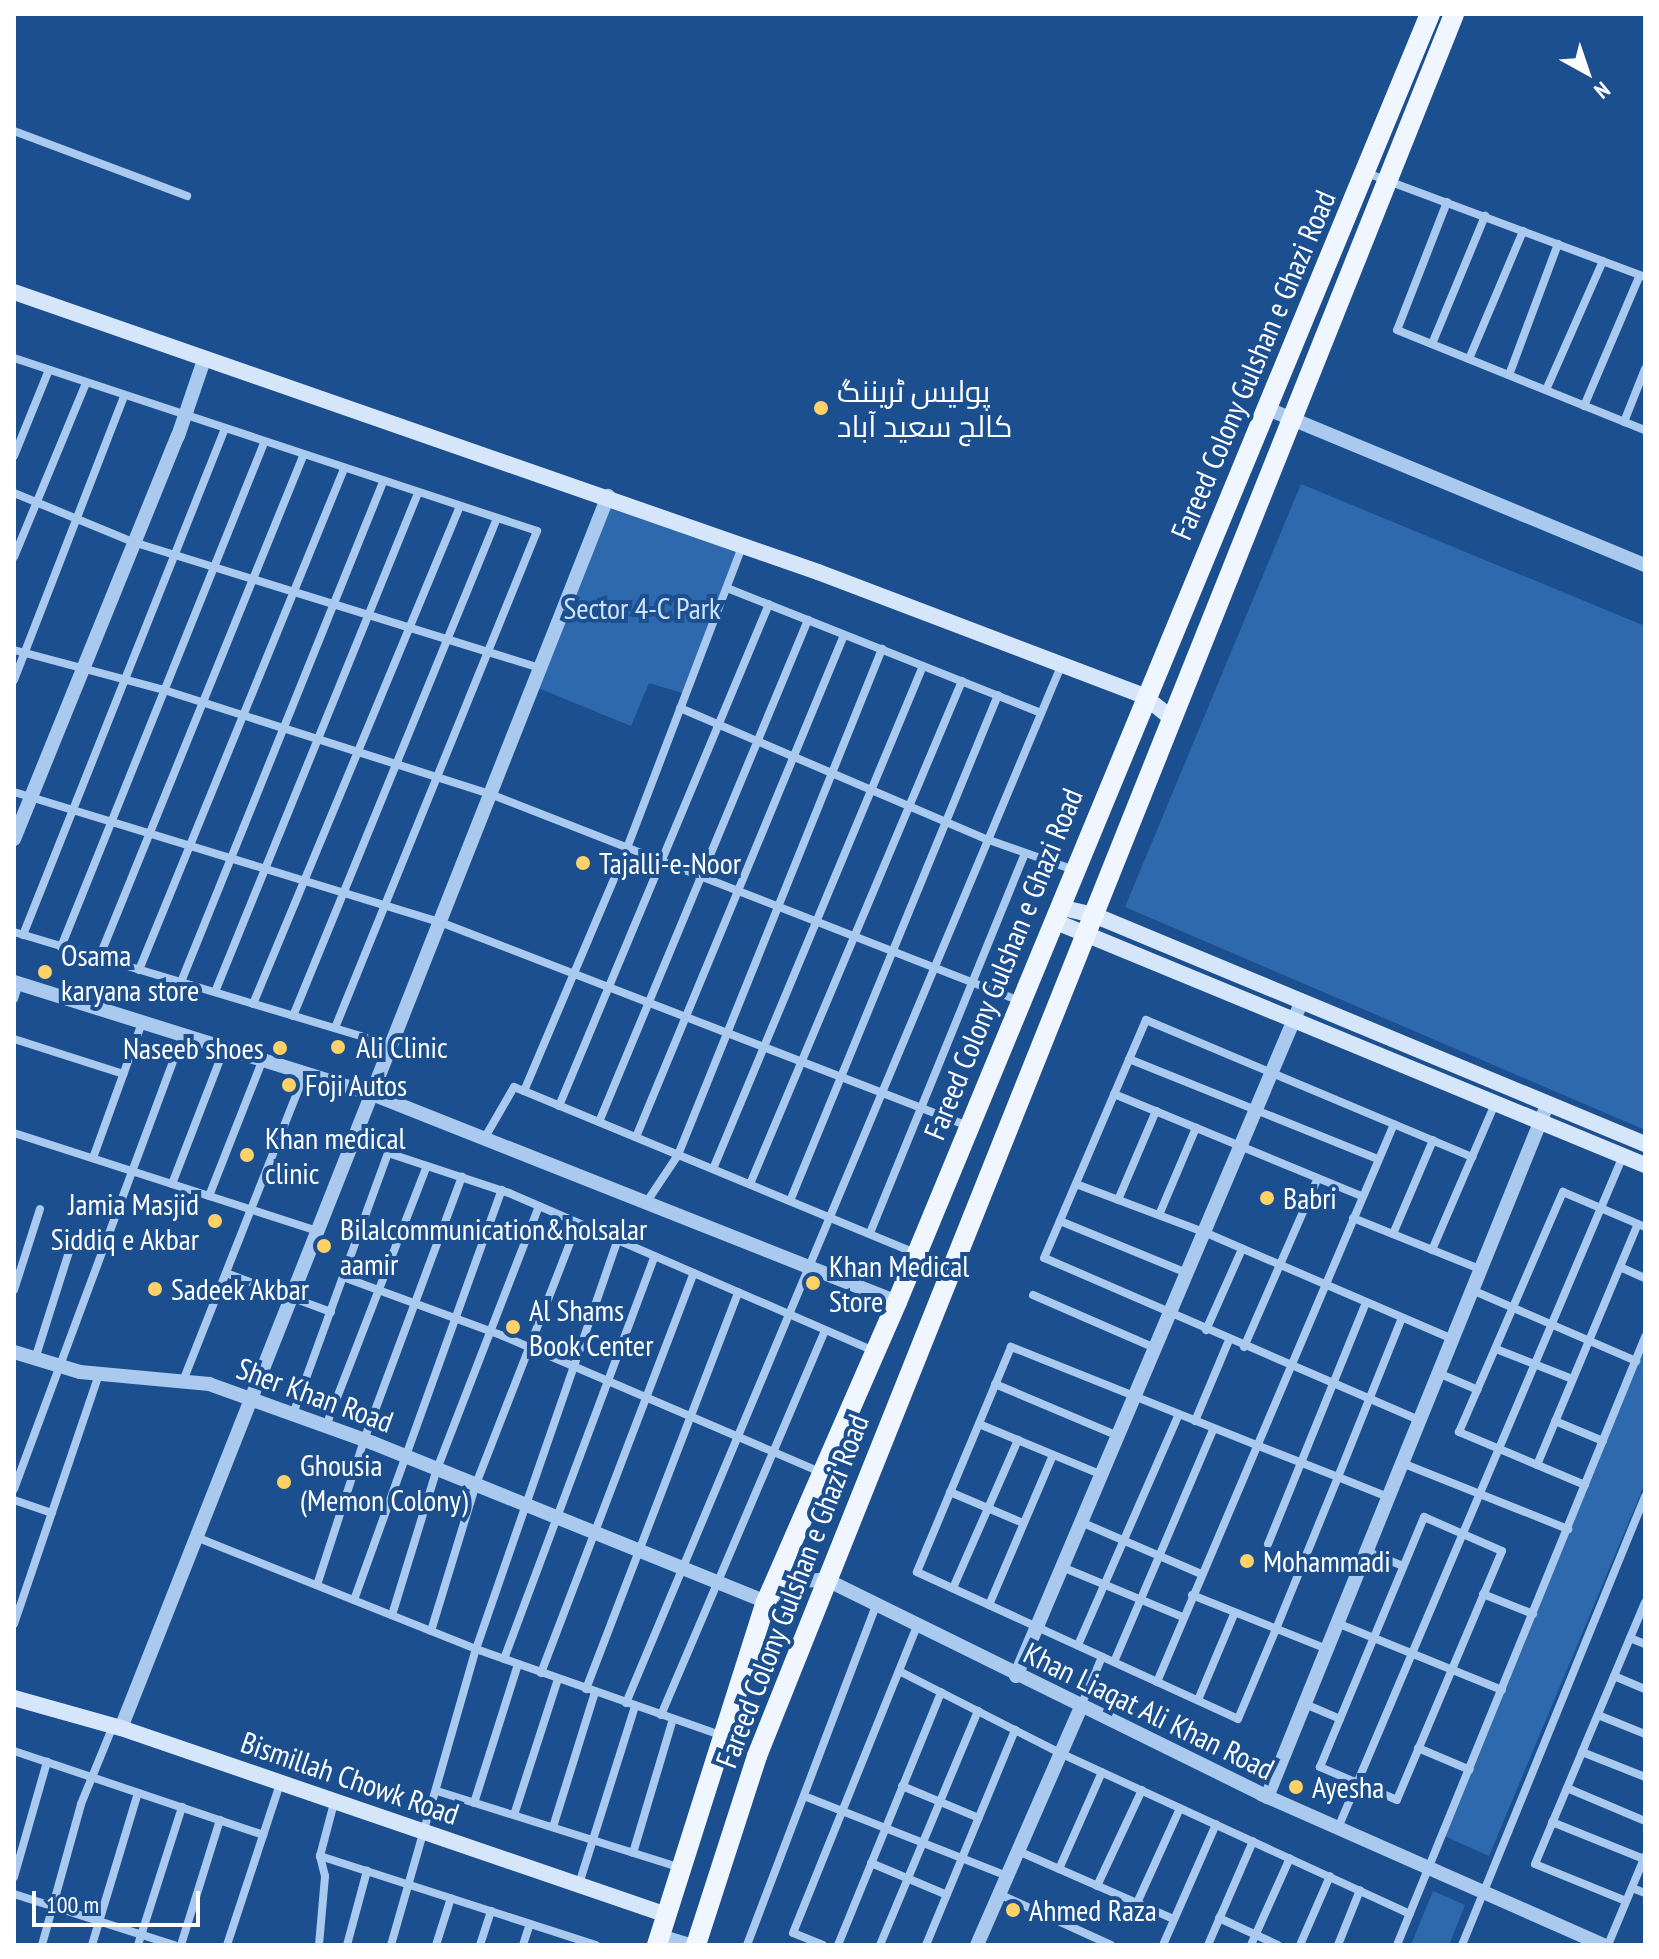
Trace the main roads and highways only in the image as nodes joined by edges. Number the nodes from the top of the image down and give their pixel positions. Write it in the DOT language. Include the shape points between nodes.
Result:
graph roads {
  1 [pos="1430,14"];
  2 [pos="1454,14"];
  3 [pos="1377,176"];
  4 [pos="14,292"];
  5 [pos="1144,696"];
  6 [pos="1171,718"];
  7 [pos="1057,914"];
  8 [pos="1090,924"];
  9 [pos="1645,1144"];
  10 [pos="1645,1165"];
  11 [pos="14,1698"];
  12 [pos="667,1915"];
  13 [pos="659,1941"];
  14 [pos="696,1945"];
  1 -- 3 [label="main road, Fareed Colony Gulshan e Ghazi Road"];
  2 -- 3 [label="main road, Fareed Colony Gulshan e Ghazi Road"];
  3 -- 5 [label="main road, Fareed Colony Gulshan e Ghazi Road" via="1268,409"];
  3 -- 6 [label="main road, Fareed Colony Gulshan e Ghazi Road" via="1290,420"];
  4 -- 5 [label="main road" via="608,496"];
  5 -- 6 [label="main road"];
  5 -- 7 [label="main road, Fareed Colony Gulshan e Ghazi Road"];
  6 -- 8 [label="main road, Fareed Colony Gulshan e Ghazi Road"];
  7 -- 8 [label="main road"];
  7 -- 12 [label="main road, Fareed Colony Gulshan e Ghazi Road" via="766,1602"];
  8 -- 9 [label="main road" via="1301,1003"];
  8 -- 10 [label="main road" via="1294,1020"];
  8 -- 14 [label="main road, Fareed Colony Gulshan e Ghazi Road" via="757,1756"];
  11 -- 12 [label="main road, Bismillah Chowk Road" via="117,1727"];
  12 -- 13 [label="main road, Fareed Colony Gulshan e Ghazi Road"];
}
